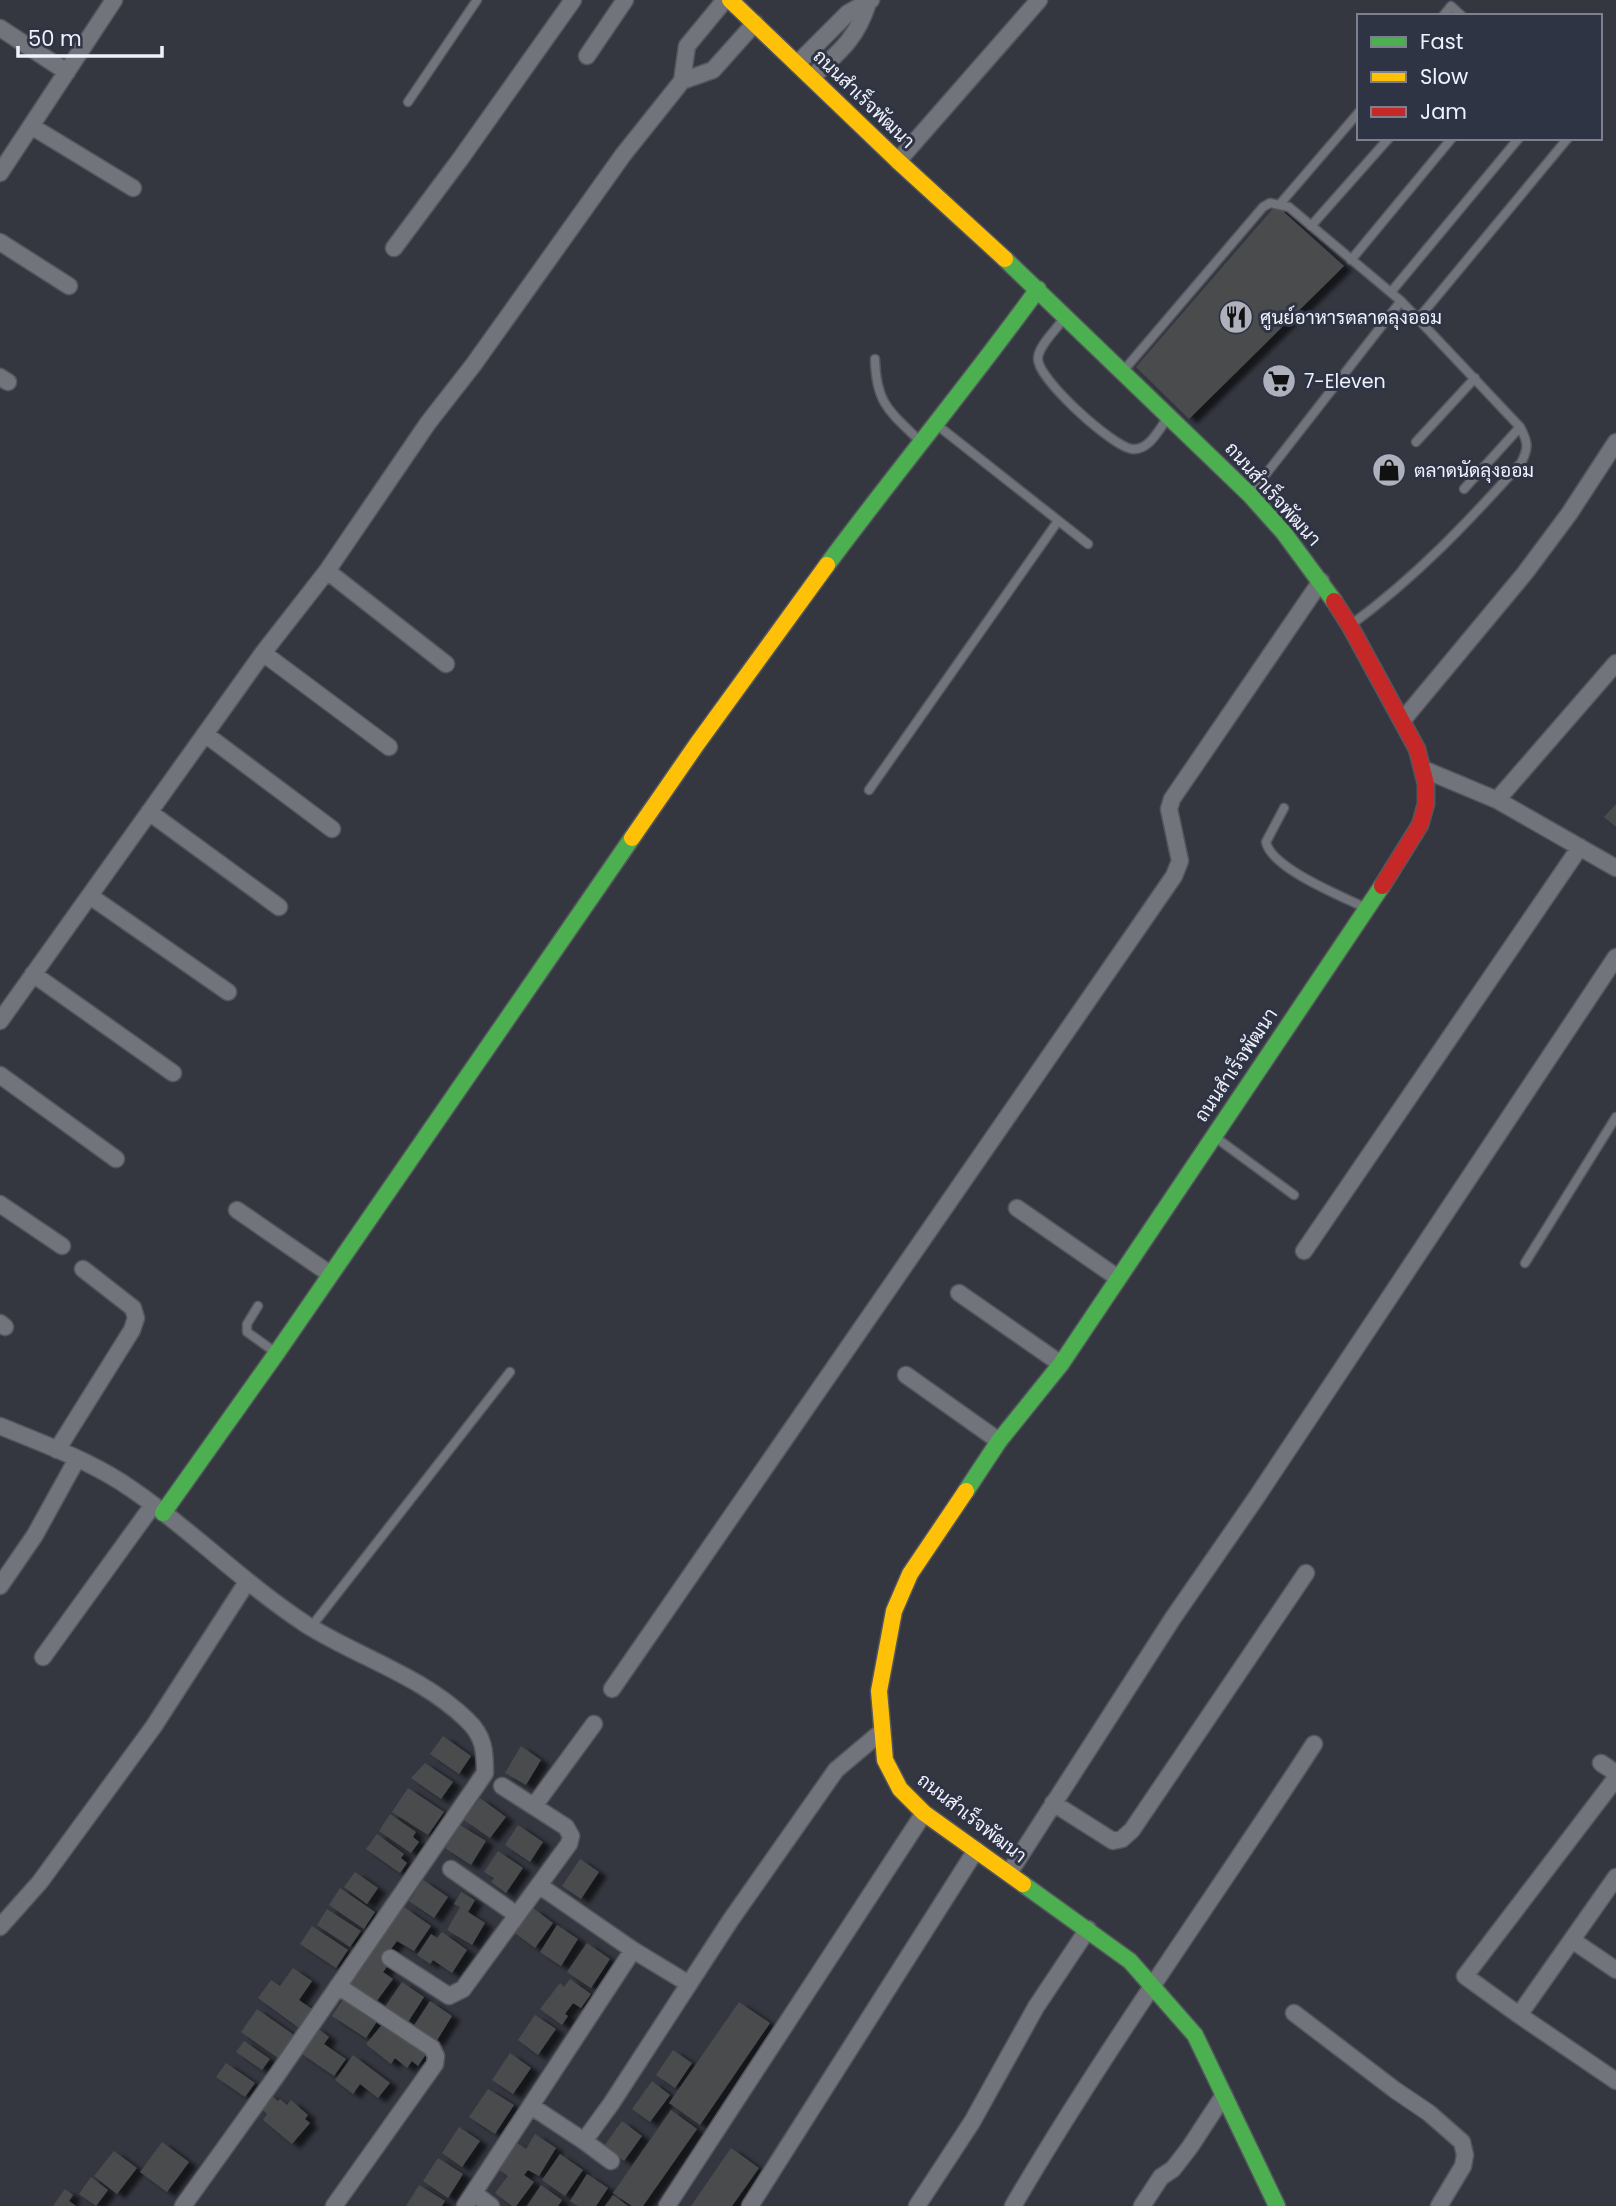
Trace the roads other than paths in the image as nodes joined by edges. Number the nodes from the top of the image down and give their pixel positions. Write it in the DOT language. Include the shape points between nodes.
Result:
graph roads {
  1 [pos="114,0"];
  2 [pos="477,0"];
  3 [pos="573,0"];
  4 [pos="625,0"];
  5 [pos="725,0"];
  6 [pos="730,0"];
  7 [pos="1039,0"];
  8 [pos="869,1"];
  9 [pos="1445,14"];
  10 [pos="1460,14"];
  11 [pos="755,23"];
  12 [pos="0,28"];
  13 [pos="587,56"];
  14 [pos="797,64"];
  15 [pos="67,72"];
  16 [pos="812,77"];
  17 [pos="682,81"];
  18 [pos="408,102"];
  19 [pos="1357,114"];
  20 [pos="31,126"];
  21 [pos="1387,140"];
  22 [pos="1450,140"];
  23 [pos="1517,140"];
  24 [pos="1566,140"];
  25 [pos="898,161"];
  26 [pos="2,164"];
  27 [pos="133,188"];
  28 [pos="1280,204"];
  29 [pos="1311,226"];
  30 [pos="0,242"];
  31 [pos="394,248"];
  32 [pos="1352,260"];
  33 [pos="69,286"];
  34 [pos="1038,289"];
  35 [pos="1391,292"];
  36 [pos="1401,301"];
  37 [pos="1066,316"];
  38 [pos="1418,318"];
  39 [pos="875,359"];
  40 [pos="1124,370"];
  41 [pos="1475,378"];
  42 [pos="1170,415"];
  43 [pos="935,424"];
  44 [pos="1520,427"];
  45 [pos="920,441"];
  46 [pos="1416,442"];
  47 [pos="1616,442"];
  48 [pos="1464,489"];
  49 [pos="1250,495"];
  50 [pos="1058,521"];
  51 [pos="1087,544"];
  52 [pos="327,571"];
  53 [pos="1321,581"];
  54 [pos="1350,626"];
  55 [pos="263,653"];
  56 [pos="1616,663"];
  57 [pos="446,664"];
  58 [pos="1402,721"];
  59 [pos="205,734"];
  60 [pos="389,747"];
  61 [pos="1423,769"];
  62 [pos="869,790"];
  63 [pos="1497,800"];
  64 [pos="1284,808"];
  65 [pos="149,813"];
  66 [pos="332,829"];
  67 [pos="1580,847"];
  68 [pos="1616,868"];
  69 [pos="90,896"];
  70 [pos="279,907"];
  71 [pos="1369,909"];
  72 [pos="1616,957"];
  73 [pos="33,974"];
  74 [pos="229,992"];
  75 [pos="0,1021"];
  76 [pos="173,1073"];
  77 [pos="0,1075"];
  78 [pos="1616,1117"];
  79 [pos="1213,1136"];
  80 [pos="116,1159"];
  81 [pos="1294,1195"];
  82 [pos="0,1204"];
  83 [pos="1017,1208"];
  84 [pos="237,1210"];
  85 [pos="62,1246"];
  86 [pos="1304,1251"];
  87 [pos="1525,1263"];
  88 [pos="83,1269"];
  89 [pos="330,1273"];
  90 [pos="1118,1278"];
  91 [pos="959,1293"];
  92 [pos="258,1306"];
  93 [pos="276,1353"];
  94 [pos="1060,1364"];
  95 [pos="510,1372"];
  96 [pos="906,1375"];
  97 [pos="2,1431"];
  98 [pos="999,1441"];
  99 [pos="57,1450"];
  100 [pos="78,1459"];
  101 [pos="158,1509"];
  102 [pos="1306,1573"];
  103 [pos="247,1582"];
  104 [pos="0,1586"];
  105 [pos="311,1627"];
  106 [pos="43,1657"];
  107 [pos="612,1689"];
  108 [pos="594,1724"];
  109 [pos="881,1732"];
  110 [pos="1314,1744"];
  111 [pos="1601,1763"];
  112 [pos="1616,1775"];
  113 [pos="502,1786"];
  114 [pos="1053,1803"];
  115 [pos="534,1806"];
  116 [pos="924,1813"];
  117 [pos="976,1850"];
  118 [pos="451,1869"];
  119 [pos="1009,1873"];
  120 [pos="1616,1877"];
  121 [pos="540,1886"];
  122 [pos="517,1915"];
  123 [pos="0,1927"];
  124 [pos="1088,1928"];
  125 [pos="1572,1940"];
  126 [pos="633,1950"];
  127 [pos="390,1958"];
  128 [pos="1616,1970"];
  129 [pos="690,1984"];
  130 [pos="338,1986"];
  131 [pos="1152,1987"];
  132 [pos="1294,2013"];
  133 [pos="1519,2015"];
  134 [pos="1616,2081"];
  135 [pos="1224,2095"];
  136 [pos="531,2106"];
  137 [pos="584,2141"];
  138 [pos="611,2161"];
  139 [pos="469,2200"];
  140 [pos="183,2206"];
  141 [pos="334,2206"];
  142 [pos="491,2206"];
  143 [pos="667,2206"];
  144 [pos="750,2206"];
  145 [pos="917,2206"];
  146 [pos="1013,2206"];
  147 [pos="1142,2206"];
  148 [pos="1277,2206"];
  149 [pos="1439,2206"];
  1 -- 15 [label="street"];
  2 -- 18 [label="lane"];
  3 -- 31 [label="street"];
  4 -- 13 [label="street"];
  5 -- 17 [label="street" via="687,46"];
  6 -- 11 [label="street, ถนนสำเร็จพัฒนา"];
  7 -- 25 [label="street"];
  8 -- 14 [label="street" via="848,13"];
  8 -- 16 [label="street" via="861,25 846,46"];
  9 -- 10 [label="lane" via="1451,6"];
  11 -- 14 [label="street, ถนนสำเร็จพัฒนา"];
  11 -- 17 [label="street" via="713,70"];
  12 -- 15 [label="street"];
  14 -- 16 [label="street, ถนนสำเร็จพัฒนา"];
  15 -- 20 [label="street"];
  16 -- 25 [label="street, ถนนสำเร็จพัฒนา"];
  17 -- 52 [label="street" via="622,155"];
  19 -- 28 [label="lane"];
  20 -- 26 [label="street"];
  20 -- 27 [label="street"];
  21 -- 29 [label="lane"];
  22 -- 32 [label="lane"];
  23 -- 35 [label="lane"];
  24 -- 38 [label="lane"];
  25 -- 34 [label="street, ถนนสำเร็จพัฒนา"];
  28 -- 29 [label="lane"];
  28 -- 40 [label="lane" via="1263,207"];
  29 -- 32 [label="lane"];
  30 -- 33 [label="street"];
  32 -- 35 [label="lane"];
  34 -- 37 [label="street, ถนนสำเร็จพัฒนา"];
  34 -- 43 [label="street"];
  35 -- 36 [label="lane"];
  36 -- 38 [label="lane"];
  36 -- 49 [label="lane"];
  37 -- 40 [label="street, ถนนสำเร็จพัฒนา"];
  37 -- 42 [label="lane" via="1037,362 1056,389 1117,442 1132,449 1150,442"];
  38 -- 41 [label="lane"];
  39 -- 45 [label="lane" via="878,391 887,408"];
  40 -- 42 [label="street, ถนนสำเร็จพัฒนา"];
  41 -- 44 [label="lane"];
  41 -- 46 [label="lane"];
  42 -- 49 [label="street, ถนนสำเร็จพัฒนา"];
  43 -- 45 [label="street"];
  43 -- 50 [label="lane"];
  44 -- 48 [label="lane"];
  44 -- 54 [label="lane" via="1528,441 1521,463 1423,566"];
  45 -- 89 [label="street" via="697,744"];
  47 -- 58 [label="street" via="1525,573"];
  49 -- 53 [label="street, ถนนสำเร็จพัฒนา"];
  50 -- 51 [label="lane"];
  50 -- 62 [label="lane"];
  52 -- 55 [label="street"];
  52 -- 57 [label="street"];
  53 -- 54 [label="street, ถนนสำเร็จพัฒนา"];
  53 -- 107 [label="street" via="1171,799 1180,861 1174,876"];
  54 -- 58 [label="street, ถนนสำเร็จพัฒนา"];
  55 -- 59 [label="street"];
  55 -- 60 [label="street"];
  56 -- 63 [label="street"];
  58 -- 61 [label="street, ถนนสำเร็จพัฒนา"];
  59 -- 65 [label="street"];
  59 -- 66 [label="street"];
  61 -- 63 [label="street"];
  61 -- 71 [label="street, ถนนสำเร็จพัฒนา" via="1429,793 1424,818"];
  63 -- 67 [label="street"];
  64 -- 71 [label="lane" via="1265,842 1275,859"];
  65 -- 69 [label="street"];
  65 -- 70 [label="street"];
  67 -- 68 [label="street"];
  67 -- 86 [label="street"];
  69 -- 73 [label="street"];
  69 -- 74 [label="street"];
  71 -- 79 [label="street, ถนนสำเร็จพัฒนา"];
  72 -- 114 [label="street"];
  73 -- 75 [label="street"];
  73 -- 76 [label="street"];
  77 -- 80 [label="street"];
  78 -- 87 [label="lane"];
  79 -- 81 [label="lane"];
  79 -- 90 [label="street, ถนนสำเร็จพัฒนา"];
  82 -- 85 [label="street"];
  83 -- 90 [label="street"];
  84 -- 89 [label="street"];
  88 -- 99 [label="street" via="133,1308 136,1318"];
  89 -- 93 [label="street"];
  90 -- 94 [label="street, ถนนสำเร็จพัฒนา"];
  91 -- 94 [label="street"];
  92 -- 93 [label="lane" via="247,1332"];
  93 -- 101 [label="street"];
  94 -- 98 [label="street, ถนนสำเร็จพัฒนา"];
  95 -- 105 [label="lane"];
  96 -- 98 [label="street"];
  97 -- 99 [label="street"];
  98 -- 109 [label="street, ถนนสำเร็จพัฒนา" via="909,1574 894,1611 879,1690"];
  99 -- 100 [label="street"];
  100 -- 101 [label="street"];
  100 -- 104 [label="street"];
  101 -- 103 [label="street"];
  101 -- 106 [label="street"];
  102 -- 114 [label="street" via="1132,1830 1113,1841"];
  103 -- 105 [label="street"];
  103 -- 123 [label="street" via="154,1726 40,1882"];
  105 -- 130 [label="street" via="402,1674 454,1708 470,1722 485,1746 485,1773"];
  108 -- 115 [label="street"];
  109 -- 116 [label="street, ถนนสำเร็จพัฒนา" via="886,1760 900,1789"];
  109 -- 129 [label="street" via="836,1770"];
  110 -- 131 [label="street"];
  111 -- 112 [label="street"];
  112 -- 133 [label="street" via="1465,1976"];
  113 -- 115 [label="street"];
  114 -- 119 [label="street"];
  115 -- 121 [label="street" via="566,1827 571,1836"];
  116 -- 117 [label="street, ถนนสำเร็จพัฒนา"];
  116 -- 143 [label="street"];
  117 -- 119 [label="street, ถนนสำเร็จพัฒนา"];
  117 -- 144 [label="street"];
  118 -- 122 [label="street"];
  119 -- 124 [label="street, ถนนสำเร็จพัฒนา"];
  120 -- 125 [label="street"];
  121 -- 122 [label="street"];
  121 -- 126 [label="street"];
  122 -- 127 [label="street" via="455,1995 449,1996"];
  124 -- 131 [label="street, ถนนสำเร็จพัฒนา" via="1130,1961"];
  124 -- 145 [label="street"];
  125 -- 128 [label="street"];
  125 -- 133 [label="street"];
  126 -- 129 [label="street"];
  126 -- 136 [label="street"];
  129 -- 137 [label="street"];
  130 -- 140 [label="street"];
  130 -- 141 [label="street" via="432,2048 436,2056 435,2064"];
  131 -- 135 [label="street, ถนนสำเร็จพัฒนา" via="1195,2035"];
  131 -- 146 [label="street"];
  132 -- 149 [label="street" via="1462,2142 1463,2166"];
  133 -- 134 [label="street"];
  135 -- 147 [label="street" via="1190,2147 1161,2177"];
  135 -- 148 [label="street, ถนนสำเร็จพัฒนา"];
  136 -- 137 [label="street"];
  136 -- 139 [label="street"];
  137 -- 138 [label="street"];
  139 -- 142 [label="street"];
}
